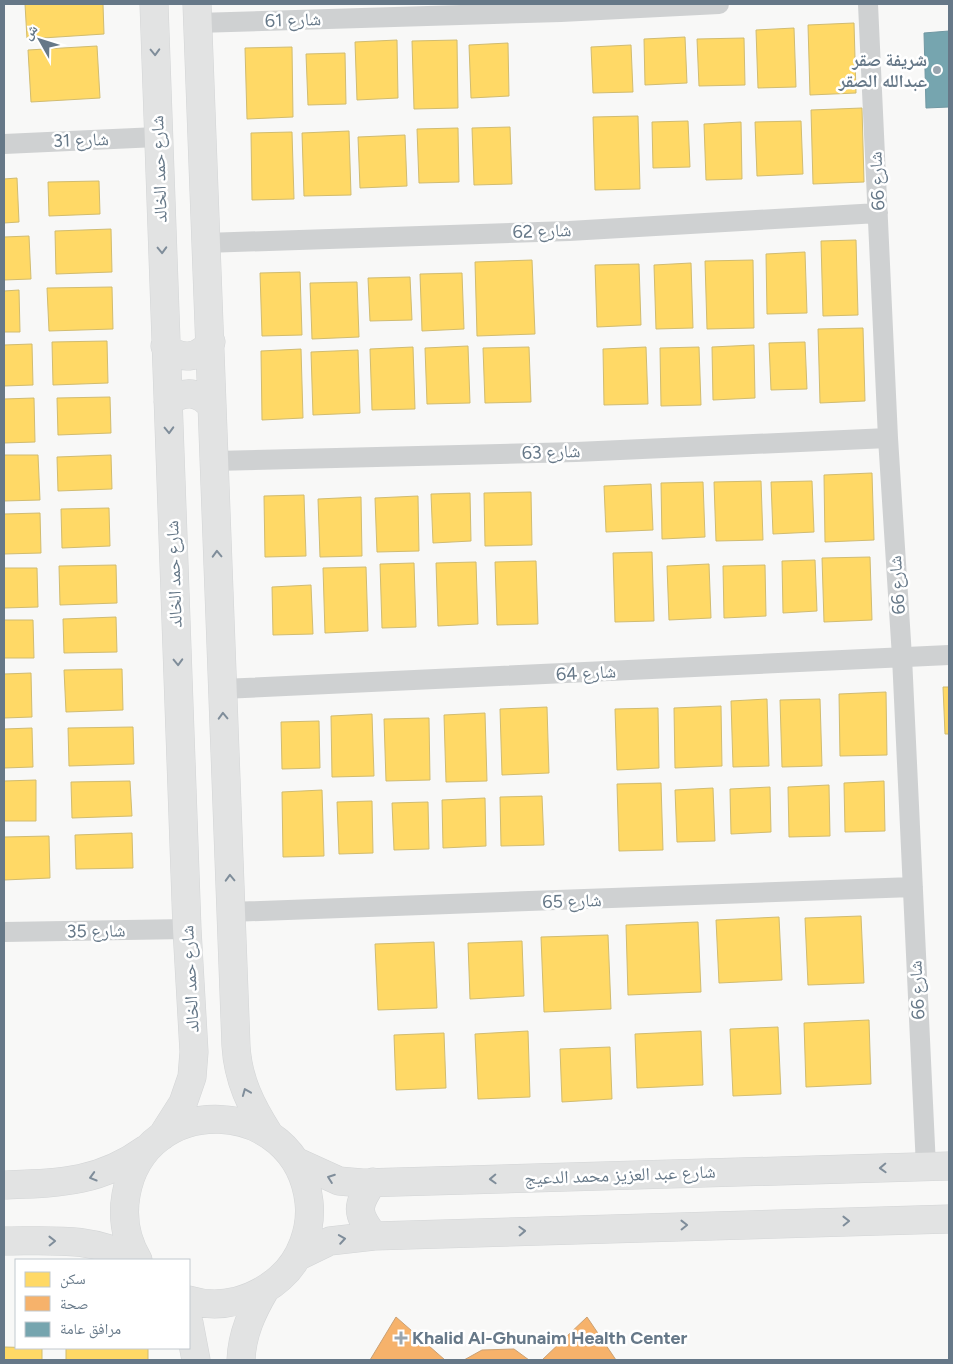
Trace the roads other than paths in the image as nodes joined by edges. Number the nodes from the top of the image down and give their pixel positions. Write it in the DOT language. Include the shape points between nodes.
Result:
graph roads {
  1 [pos="154,4"];
  2 [pos="719,4"];
  3 [pos="868,4"];
  4 [pos="197,13"];
  5 [pos="157,137"];
  6 [pos="4,144"];
  7 [pos="878,213"];
  8 [pos="205,243"];
  9 [pos="210,342"];
  10 [pos="165,346"];
  11 [pos="168,402"];
  12 [pos="212,407"];
  13 [pos="888,438"];
  14 [pos="214,461"];
  15 [pos="949,655"];
  16 [pos="902,657"];
  17 [pos="222,689"];
  18 [pos="912,887"];
  19 [pos="231,912"];
  20 [pos="187,929"];
  21 [pos="4,932"];
  22 [pos="269,1134"];
  23 [pos="156,1141"];
  24 [pos="294,1161"];
  25 [pos="938,1166"];
  26 [pos="373,1182"];
  27 [pos="4,1185"];
  28 [pos="949,1219"];
  29 [pos="374,1236"];
  30 [pos="4,1241"];
  31 [pos="297,1257"];
  32 [pos="131,1259"];
  33 [pos="138,1259"];
  34 [pos="266,1290"];
  35 [pos="190,1300"];
  36 [pos="190,1327"];
  37 [pos="196,1360"];
  38 [pos="241,1360"];
  1 -- 5 [label="street, شارع حمد الخالد, one-way"];
  2 -- 4 [label="street, شارع 61" via="551,12"];
  3 -- 7 [label="street, شارع 66"];
  4 -- 8 [label="street"];
  5 -- 6 [label="street, شارع 31"];
  5 -- 10 [label="street, شارع حمد الخالد, one-way"];
  7 -- 8 [label="street, شارع 62" via="569,231"];
  7 -- 13 [label="street, شارع 66"];
  8 -- 9 [label="street"];
  9 -- 10 [label="street" via="204,351 183,357"];
  9 -- 12 [label="street"];
  10 -- 11 [label="street, شارع حمد الخالد"];
  11 -- 12 [label="street" via="186,393 197,394"];
  11 -- 20 [label="street, شارع حمد الخالد, one-way"];
  12 -- 14 [label="street"];
  13 -- 14 [label="street, شارع 63" via="576,452"];
  13 -- 16 [label="street, شارع 66"];
  17 -- 14 [label="street, one-way"];
  15 -- 16 [label="street, شارع 64"];
  16 -- 17 [label="street, شارع 64"];
  16 -- 18 [label="street, شارع 66"];
  19 -- 17 [label="street, one-way"];
  18 -- 19 [label="street, شارع 65"];
  18 -- 25 [label="street, شارع 66"];
  22 -- 19 [label="street, one-way" via="250,1102 237,1066"];
  20 -- 21 [label="street, شارع 35"];
  20 -- 23 [label="street, شارع حمد الخالد" via="194,1052 192,1077 184,1103"];
  22 -- 23 [label="street" via="240,1121 215,1118 191,1122"];
  22 -- 24 [label="street"];
  23 -- 27 [label="street, one-way" via="117,1168 85,1179"];
  23 -- 33 [label="street, شارع حمد الخالد" via="132,1172 124,1204 127,1236"];
  26 -- 24 [label="street, شارع عبد العزيز محمد الدعيج, one-way" via="339,1181"];
  24 -- 31 [label="street" via="305,1183 309,1208 307,1233"];
  25 -- 26 [label="street, شارع عبد العزيز محمد الدعيج, one-way"];
  26 -- 29 [label="street" via="361,1199 361,1219"];
  29 -- 28 [label="street, one-way"];
  31 -- 29 [label="street, one-way" via="330,1241"];
  30 -- 32 [label="street, one-way" via="93,1243"];
  31 -- 34 [label="street" via="284,1275"];
  34 -- 35 [label="street" via="225,1303"];
  34 -- 38 [label="street" via="248,1325"];
  36 -- 37 [label="street"];
}
